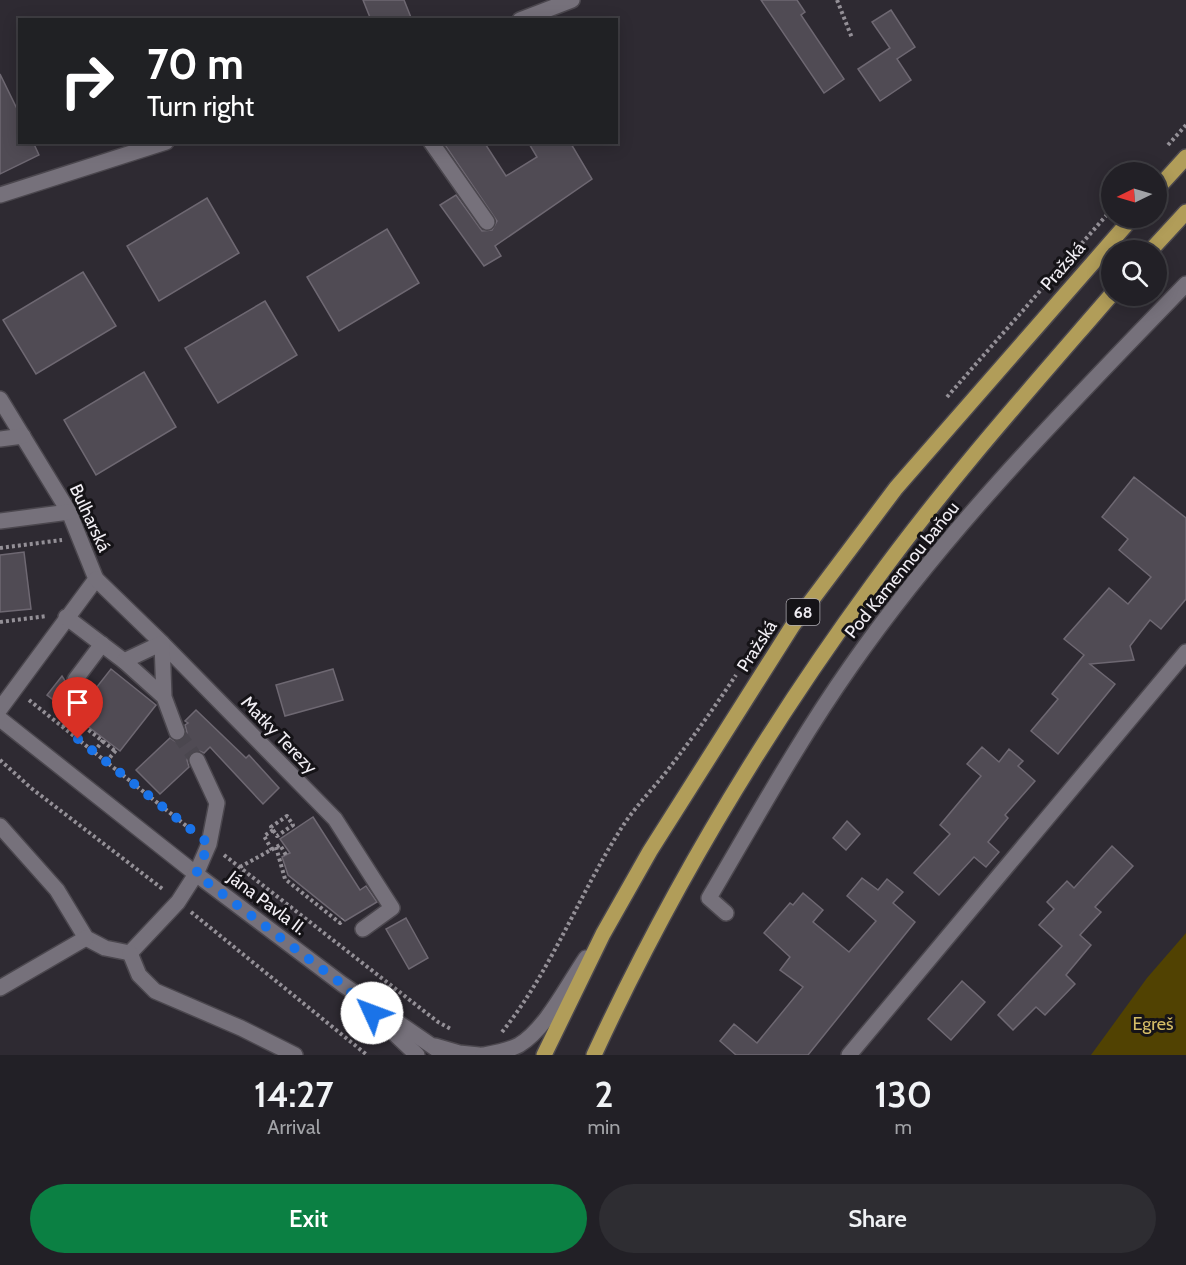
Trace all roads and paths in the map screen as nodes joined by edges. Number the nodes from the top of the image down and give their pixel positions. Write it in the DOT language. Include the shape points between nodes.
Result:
graph roads {
  1 [pos="572,0"];
  2 [pos="837,0"];
  3 [pos="525,18"];
  4 [pos="852,38"];
  5 [pos="160,144"];
  6 [pos="431,144"];
  7 [pos="1186,157"];
  8 [pos="1167,178"];
  9 [pos="0,195"];
  10 [pos="1186,212"];
  11 [pos="487,222"];
  12 [pos="1123,228"];
  13 [pos="1160,240"];
  14 [pos="1186,284"];
  15 [pos="1102,306"];
  16 [pos="0,399"];
  17 [pos="23,436"];
  18 [pos="0,439"];
  19 [pos="61,513"];
  20 [pos="0,521"];
  21 [pos="64,540"];
  22 [pos="0,548"];
  23 [pos="68,549"];
  24 [pos="96,579"];
  25 [pos="66,618"];
  26 [pos="0,622"];
  27 [pos="44,625"];
  28 [pos="162,643"];
  29 [pos="102,644"];
  30 [pos="1186,652"];
  31 [pos="124,661"];
  32 [pos="75,680"];
  33 [pos="14,688"];
  34 [pos="164,697"];
  35 [pos="0,709"];
  36 [pos="0,719"];
  37 [pos="63,727"];
  38 [pos="177,732"];
  39 [pos="103,740"];
  40 [pos="94,752"];
  41 [pos="197,760"];
  42 [pos="106,762"];
  43 [pos="0,826"];
  44 [pos="273,830"];
  45 [pos="277,836"];
  46 [pos="209,844"];
  47 [pos="276,847"];
  48 [pos="286,855"];
  49 [pos="240,867"];
  50 [pos="196,874"];
  51 [pos="726,913"];
  52 [pos="343,919"];
  53 [pos="363,929"];
  54 [pos="603,933"];
  55 [pos="86,938"];
  56 [pos="130,953"];
  57 [pos="342,984"];
  58 [pos="0,988"];
  59 [pos="454,1031"];
  60 [pos="430,1045"];
  61 [pos="295,1055"];
  62 [pos="417,1055"];
  63 [pos="445,1055"];
  64 [pos="481,1055"];
  65 [pos="544,1055"];
  66 [pos="594,1055"];
  67 [pos="849,1055"];
  1 -- 3 [label="street"];
  2 -- 4 [label="path"];
  5 -- 9 [label="street"];
  6 -- 11 [label="street"];
  7 -- 8 [label="main road"];
  10 -- 13 [label="main road"];
  12 -- 54 [label="main road, Pražská / 68" via="896,488 793,625 656,841"];
  14 -- 51 [label="street, Pod Kamennou baňou" via="1044,431 924,570 851,665 709,898"];
  15 -- 66 [label="main road, 68" via="977,451 874,582 794,695 713,824"];
  16 -- 17 [label="street, Bulharská"];
  17 -- 18 [label="street"];
  17 -- 19 [label="street, Bulharská"];
  19 -- 20 [label="street"];
  19 -- 21 [label="path"];
  19 -- 24 [label="street, Bulharská"];
  21 -- 22 [label="path"];
  21 -- 23 [label="path"];
  24 -- 25 [label="street, Bulharská"];
  24 -- 28 [label="street, Matky Terezy"];
  25 -- 29 [label="street"];
  25 -- 33 [label="street, Bulharská"];
  26 -- 27 [label="path" via="51,616"];
  28 -- 31 [label="street"];
  28 -- 34 [label="street"];
  28 -- 53 [label="street, Matky Terezy" via="335,819 392,908"];
  29 -- 31 [label="street"];
  29 -- 32 [label="street"];
  30 -- 67 [label="street"];
  31 -- 34 [label="street"];
  33 -- 35 [label="street, Bulharská"];
  33 -- 37 [label="path"];
  34 -- 38 [label="street"];
  36 -- 50 [label="street, Jána Pavla II."];
  37 -- 39 [label="path" via="71,716"];
  37 -- 40 [label="path"];
  39 -- 40 [label="path"];
  39 -- 42 [label="path" via="116,750"];
  40 -- 42 [label="path"];
  41 -- 46 [label="street" via="218,803"];
  42 -- 46 [label="path"];
  43 -- 55 [label="street" via="57,890"];
  44 -- 45 [label="path"];
  44 -- 45 [label="path" via="271,827 287,816 293,825"];
  44 -- 47 [label="path" via="264,836"];
  45 -- 47 [label="path"];
  46 -- 49 [label="path"];
  46 -- 50 [label="street"];
  47 -- 48 [label="path"];
  47 -- 49 [label="path"];
  47 -- 52 [label="path" via="285,879 340,923"];
  49 -- 59 [label="path" via="351,956"];
  50 -- 56 [label="street" via="178,902"];
  50 -- 57 [label="street, Jána Pavla II."];
  54 -- 64 [label="street" via="537,1031 519,1045"];
  54 -- 65 [label="main road, Pražská / 68"];
  55 -- 56 [label="street" via="105,948"];
  55 -- 58 [label="street"];
  56 -- 61 [label="street" via="139,975 155,991"];
  57 -- 60 [label="street, Jána Pavla II."];
  57 -- 62 [label="street, Jána Pavla II."];
  60 -- 63 [label="street, Jána Pavla II."];
  60 -- 64 [label="street"];
}
